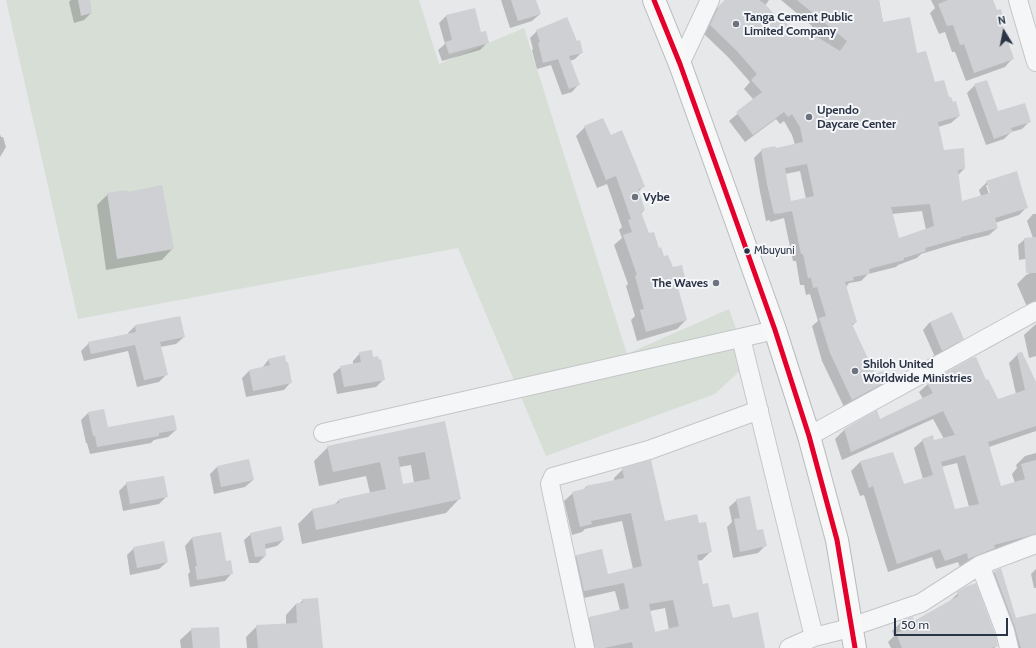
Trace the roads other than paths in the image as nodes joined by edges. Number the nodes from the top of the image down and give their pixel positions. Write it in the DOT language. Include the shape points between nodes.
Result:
graph roads {
  1 [pos="654,0"];
  2 [pos="710,0"];
  3 [pos="1018,0"];
  4 [pos="1036,62"];
  5 [pos="680,64"];
  6 [pos="1036,311"];
  7 [pos="775,330"];
  8 [pos="741,338"];
  9 [pos="759,410"];
  10 [pos="323,433"];
  11 [pos="809,436"];
  12 [pos="1036,544"];
  13 [pos="980,566"];
  14 [pos="852,626"];
  15 [pos="814,636"];
  16 [pos="585,648"];
  17 [pos="789,648"];
  18 [pos="855,648"];
  19 [pos="1009,648"];
  1 -- 5 [label="highway"];
  2 -- 5 [label="street"];
  3 -- 4 [label="street"];
  5 -- 7 [label="highway"];
  6 -- 11 [label="street"];
  7 -- 8 [label="street"];
  7 -- 11 [label="highway"];
  8 -- 9 [label="street"];
  8 -- 10 [label="street"];
  9 -- 15 [label="street"];
  9 -- 16 [label="street" via="649,450 553,477 550,484"];
  11 -- 14 [label="highway" via="837,540"];
  12 -- 13 [label="street"];
  13 -- 14 [label="street" via="921,604"];
  13 -- 19 [label="street"];
  14 -- 15 [label="street"];
  14 -- 18 [label="highway"];
  15 -- 17 [label="street"];
}
